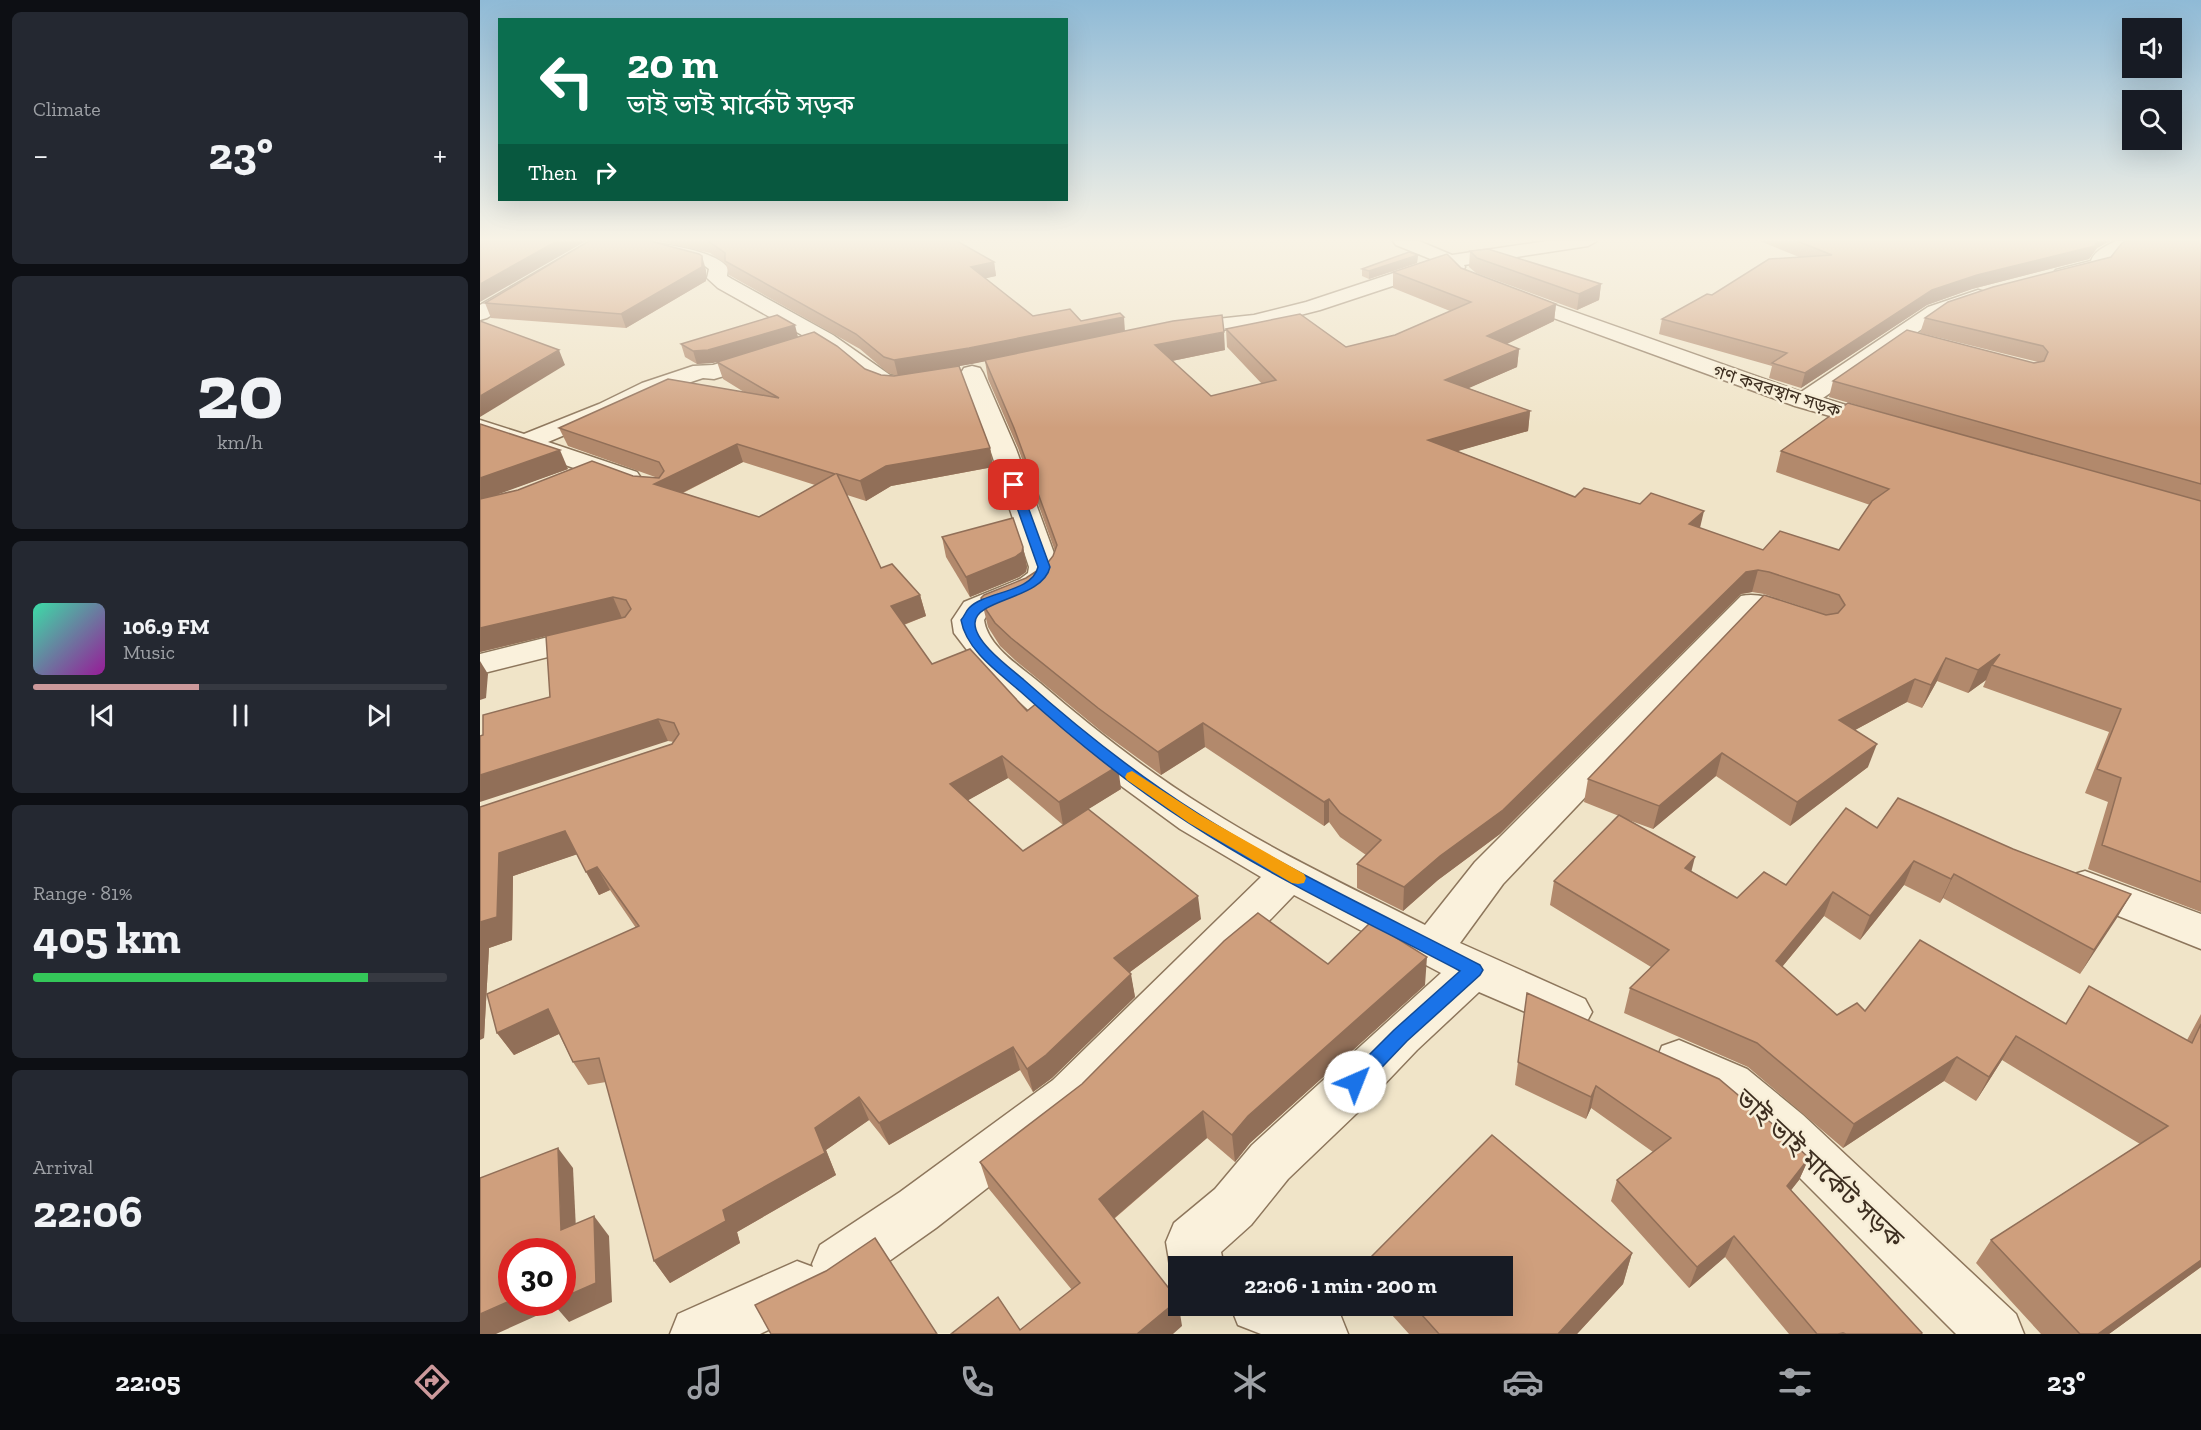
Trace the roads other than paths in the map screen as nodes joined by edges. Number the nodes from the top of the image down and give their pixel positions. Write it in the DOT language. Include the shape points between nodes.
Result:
graph roads {
  1 [pos="499,303"];
  2 [pos="761,303"];
  3 [pos="1322,303"];
  4 [pos="1533,303"];
  5 [pos="1958,303"];
  6 [pos="480,314"];
  7 [pos="1163,332"];
  8 [pos="1898,336"];
  9 [pos="1920,342"];
  10 [pos="804,345"];
  11 [pos="972,373"];
  12 [pos="920,383"];
  13 [pos="1803,401"];
  14 [pos="480,427"];
  15 [pos="1903,429"];
  16 [pos="526,442"];
  17 [pos="601,468"];
  18 [pos="569,481"];
  19 [pos="648,485"];
  20 [pos="1820,626"];
  21 [pos="613,632"];
  22 [pos="480,664"];
  23 [pos="1289,874"];
  24 [pos="2057,875"];
  25 [pos="2201,932"];
  26 [pos="1432,948"];
  27 [pos="1474,970"];
  28 [pos="1602,1027"];
  29 [pos="1645,1046"];
  30 [pos="1195,1256"];
  31 [pos="1289,1316"];
  32 [pos="698,1334"];
  33 [pos="1320,1334"];
  34 [pos="1996,1334"];
  1 -- 6 [label="street"];
  2 -- 10 [label="street" via="784,315"];
  3 -- 7 [label="street" via="1254,321"];
  4 -- 13 [label="street, গণ কবরস্থান সড়ক"];
  5 -- 8 [label="street" via="1935,311"];
  8 -- 9 [label="street"];
  8 -- 13 [label="street"];
  10 -- 12 [label="street" via="851,356 886,384"];
  10 -- 16 [label="street" via="714,372 701,370"];
  11 -- 23 [label="street" via="1044,567 1042,576 1030,585 975,609 968,620 970,633 989,656 1111,763 1194,819"];
  13 -- 15 [label="street, গণ কবরস্থান সড়ক"];
  14 -- 16 [label="street"];
  16 -- 17 [label="street"];
  17 -- 18 [label="street"];
  17 -- 19 [label="street"];
  20 -- 26 [label="street" via="1752,603 1489,873"];
  21 -- 22 [label="street"];
  23 -- 26 [label="street"];
  23 -- 32 [label="street" via="1070,1095 918,1210 820,1276"];
  24 -- 25 [label="street"];
  26 -- 27 [label="street"];
  27 -- 28 [label="street"];
  27 -- 30 [label="street" via="1270,1162 1233,1207 1193,1242"];
  29 -- 34 [label="street, ভাই ভাই মার্কেট সড়ক" via="1730,1084 1786,1131"];
  31 -- 33 [label="street" via="1309,1323"];
}
